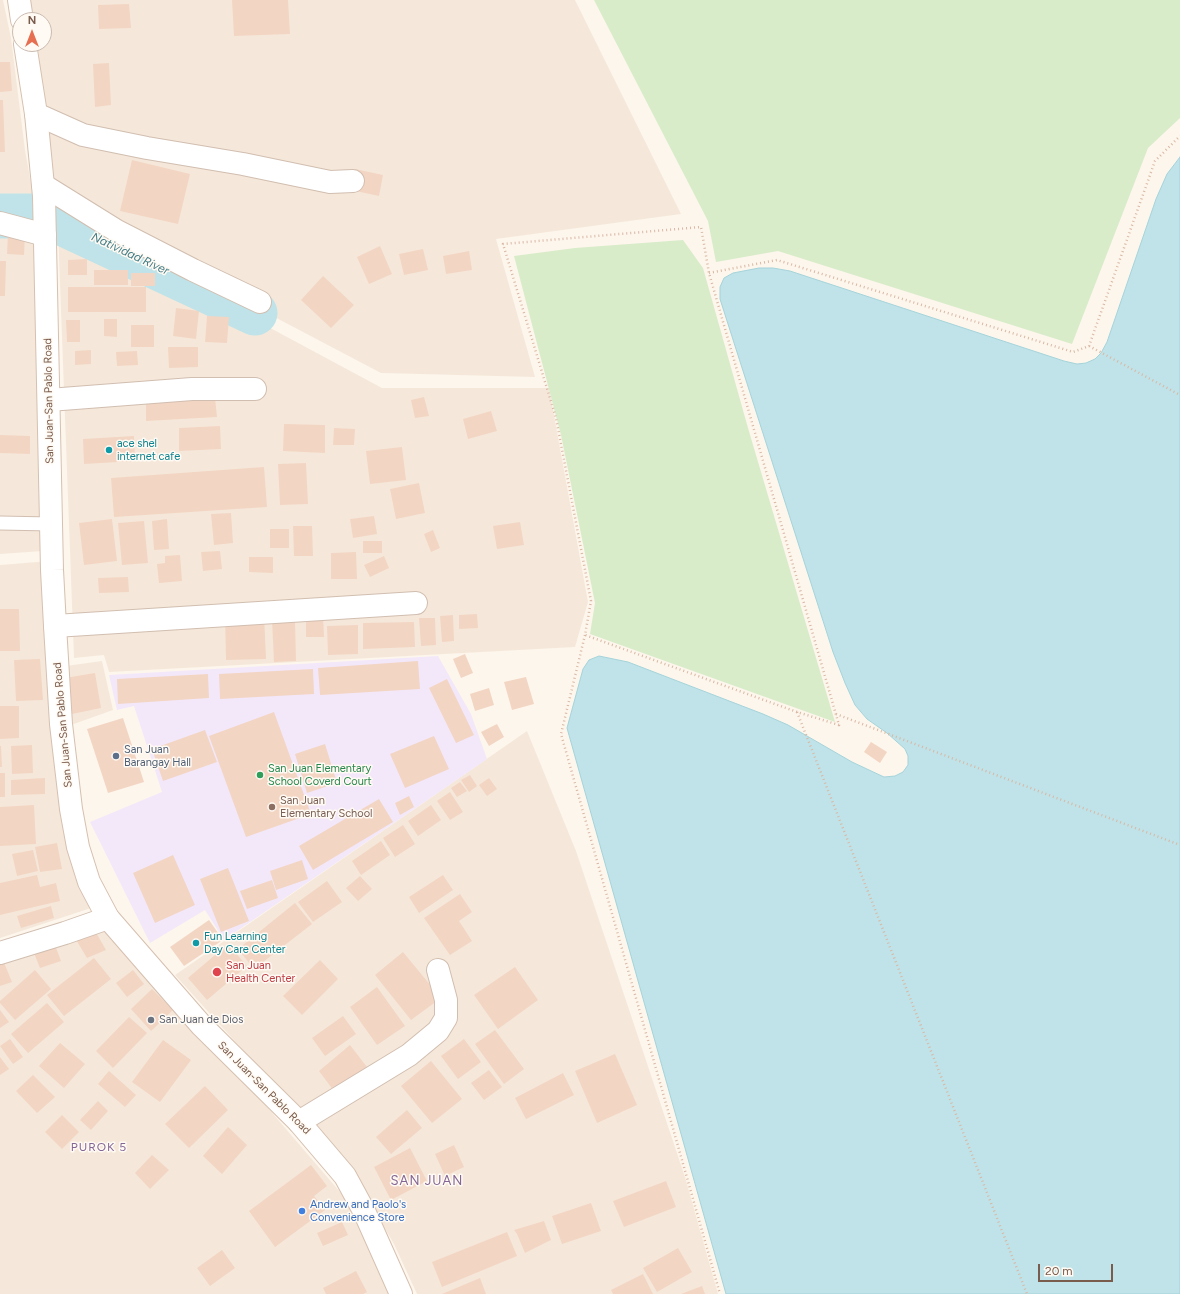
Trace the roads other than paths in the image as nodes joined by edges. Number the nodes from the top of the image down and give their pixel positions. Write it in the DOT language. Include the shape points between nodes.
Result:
graph roads {
  1 [pos="19,0"];
  2 [pos="21,12"];
  3 [pos="26,52"];
  4 [pos="36,114"];
  5 [pos="353,181"];
  6 [pos="43,190"];
  7 [pos="0,223"];
  8 [pos="45,230"];
  9 [pos="260,302"];
  10 [pos="255,389"];
  11 [pos="49,400"];
  12 [pos="0,523"];
  13 [pos="51,524"];
  14 [pos="416,603"];
  15 [pos="55,626"];
  16 [pos="108,918"];
  17 [pos="0,953"];
  18 [pos="438,970"];
  19 [pos="300,1122"];
  20 [pos="401,1294"];
  1 -- 2 [label="street"];
  3 -- 4 [label="street, San Juan-San Pablo Road"];
  4 -- 5 [label="street" via="82,135 330,182"];
  4 -- 6 [label="street, San Juan-San Pablo Road"];
  6 -- 8 [label="street, San Juan-San Pablo Road"];
  6 -- 9 [label="street" via="117,231"];
  7 -- 8 [label="street"];
  8 -- 11 [label="street, San Juan-San Pablo Road"];
  10 -- 11 [label="street" via="192,389"];
  11 -- 13 [label="street, San Juan-San Pablo Road"];
  12 -- 13 [label="lane"];
  13 -- 15 [label="street, San Juan-San Pablo Road"];
  14 -- 15 [label="street"];
  15 -- 16 [label="street, San Juan-San Pablo Road" via="61,724 75,832 89,882"];
  16 -- 17 [label="street"];
  16 -- 19 [label="street, San Juan-San Pablo Road" via="202,1026"];
  18 -- 19 [label="street" via="446,1000 446,1018 438,1031 409,1055"];
  19 -- 20 [label="street, San Juan-San Pablo Road" via="345,1176 364,1211"];
}
